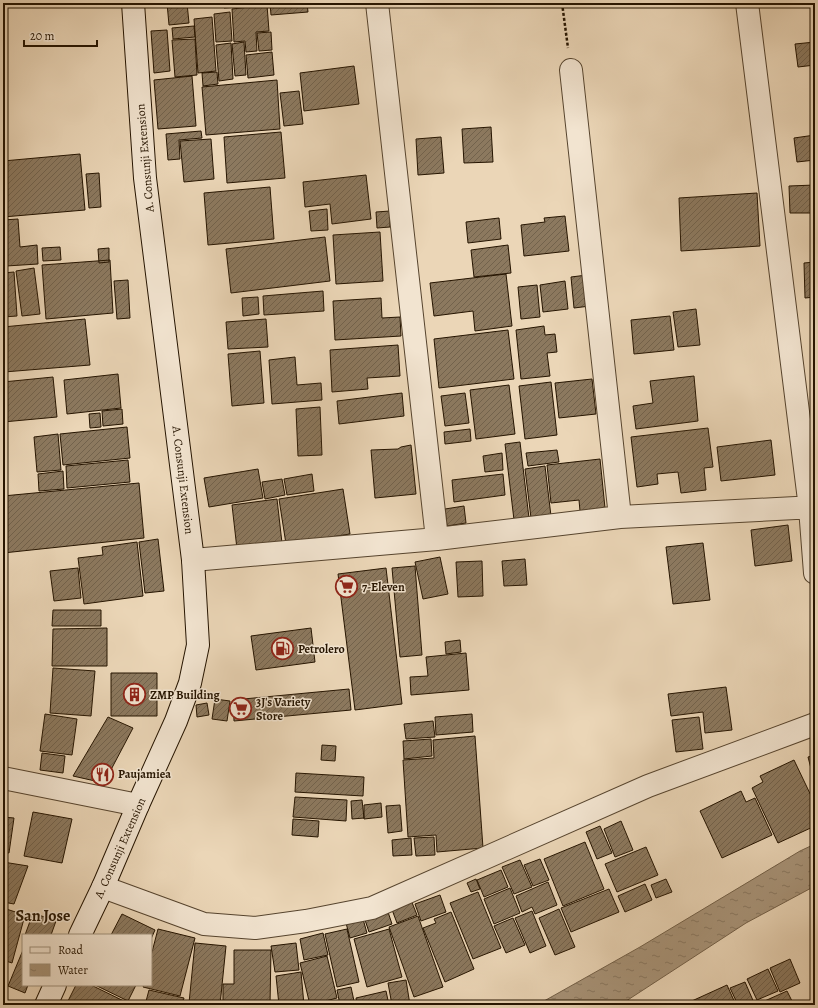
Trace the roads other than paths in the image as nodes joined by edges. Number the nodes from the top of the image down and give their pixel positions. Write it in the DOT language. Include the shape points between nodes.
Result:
graph roads {
  1 [pos="133,3"];
  2 [pos="377,3"];
  3 [pos="747,3"];
  4 [pos="571,70"];
  5 [pos="812,507"];
  6 [pos="620,517"];
  7 [pos="437,540"];
  8 [pos="193,560"];
  9 [pos="815,573"];
  10 [pos="815,724"];
  11 [pos="3,778"];
  12 [pos="138,805"];
  13 [pos="103,887"];
  14 [pos="80,934"];
  15 [pos="55,986"];
  16 [pos="46,1005"];
  1 -- 8 [label="street, A. Consunji Extension" via="145,178"];
  2 -- 7 [label="street"];
  3 -- 5 [label="street"];
  4 -- 6 [label="street"];
  5 -- 6 [label="street"];
  5 -- 9 [label="street"];
  6 -- 7 [label="street"];
  7 -- 8 [label="street"];
  8 -- 12 [label="street, A. Consunji Extension" via="198,645 190,683 176,721"];
  10 -- 13 [label="street" via="648,786 372,908 255,928 204,924"];
  11 -- 12 [label="street"];
  12 -- 13 [label="street, A. Consunji Extension"];
  13 -- 14 [label="street, A. Consunji Extension"];
  15 -- 16 [label="street"];
}
